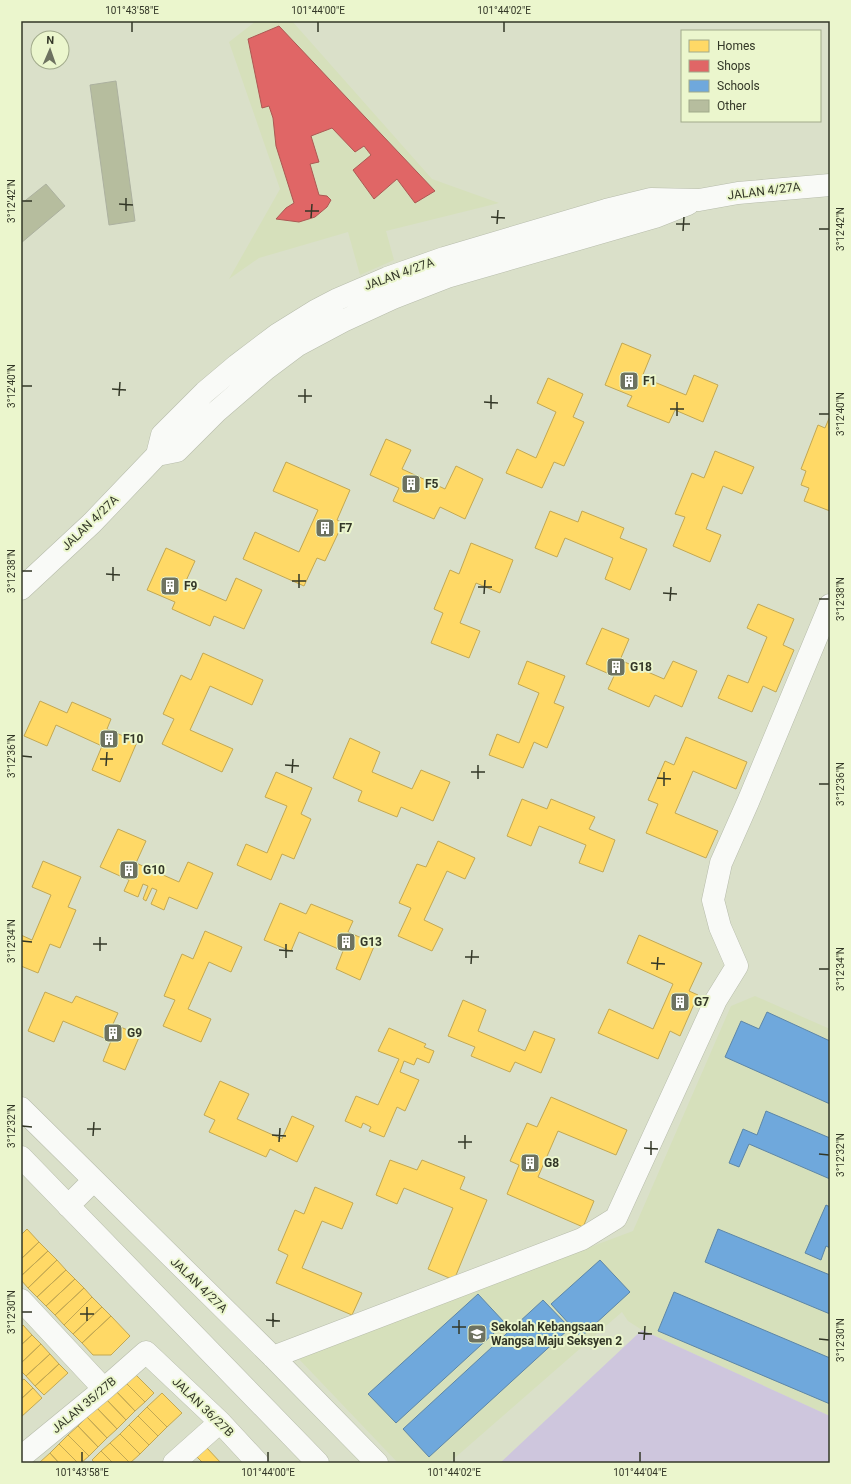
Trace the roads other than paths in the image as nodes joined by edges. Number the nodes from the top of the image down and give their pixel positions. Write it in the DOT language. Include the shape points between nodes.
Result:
graph roads {
  1 [pos="830,184"];
  2 [pos="21,590"];
  3 [pos="830,605"];
  4 [pos="21,1108"];
  5 [pos="21,1157"];
  6 [pos="93,1180"];
  7 [pos="68,1206"];
  8 [pos="21,1300"];
  9 [pos="146,1352"];
  10 [pos="273,1357"];
  11 [pos="104,1389"];
  12 [pos="220,1422"];
  13 [pos="21,1457"];
  14 [pos="174,1463"];
  15 [pos="258,1463"];
  16 [pos="318,1463"];
  17 [pos="377,1463"];
  1 -- 2 [label="street, JALAN 4/27A" via="738,193 699,200 655,217 447,277 326,329 298,345 266,369 216,412 177,451 157,455 92,523"];
  3 -- 10 [label="street" via="721,863 713,900 720,927 737,966 716,1000 616,1218 582,1239"];
  4 -- 6 [label="street, JALAN 4/27A"];
  5 -- 7 [label="street"];
  6 -- 7 [label="street"];
  6 -- 10 [label="street, JALAN 4/27A"];
  7 -- 16 [label="street"];
  8 -- 11 [label="street"];
  9 -- 11 [label="street, JALAN 35/27B"];
  9 -- 12 [label="street, JALAN 36/27B"];
  10 -- 17 [label="street, JALAN 4/27A"];
  11 -- 13 [label="street, JALAN 35/27B"];
  12 -- 14 [label="street"];
  12 -- 15 [label="street, JALAN 36/27B"];
}
